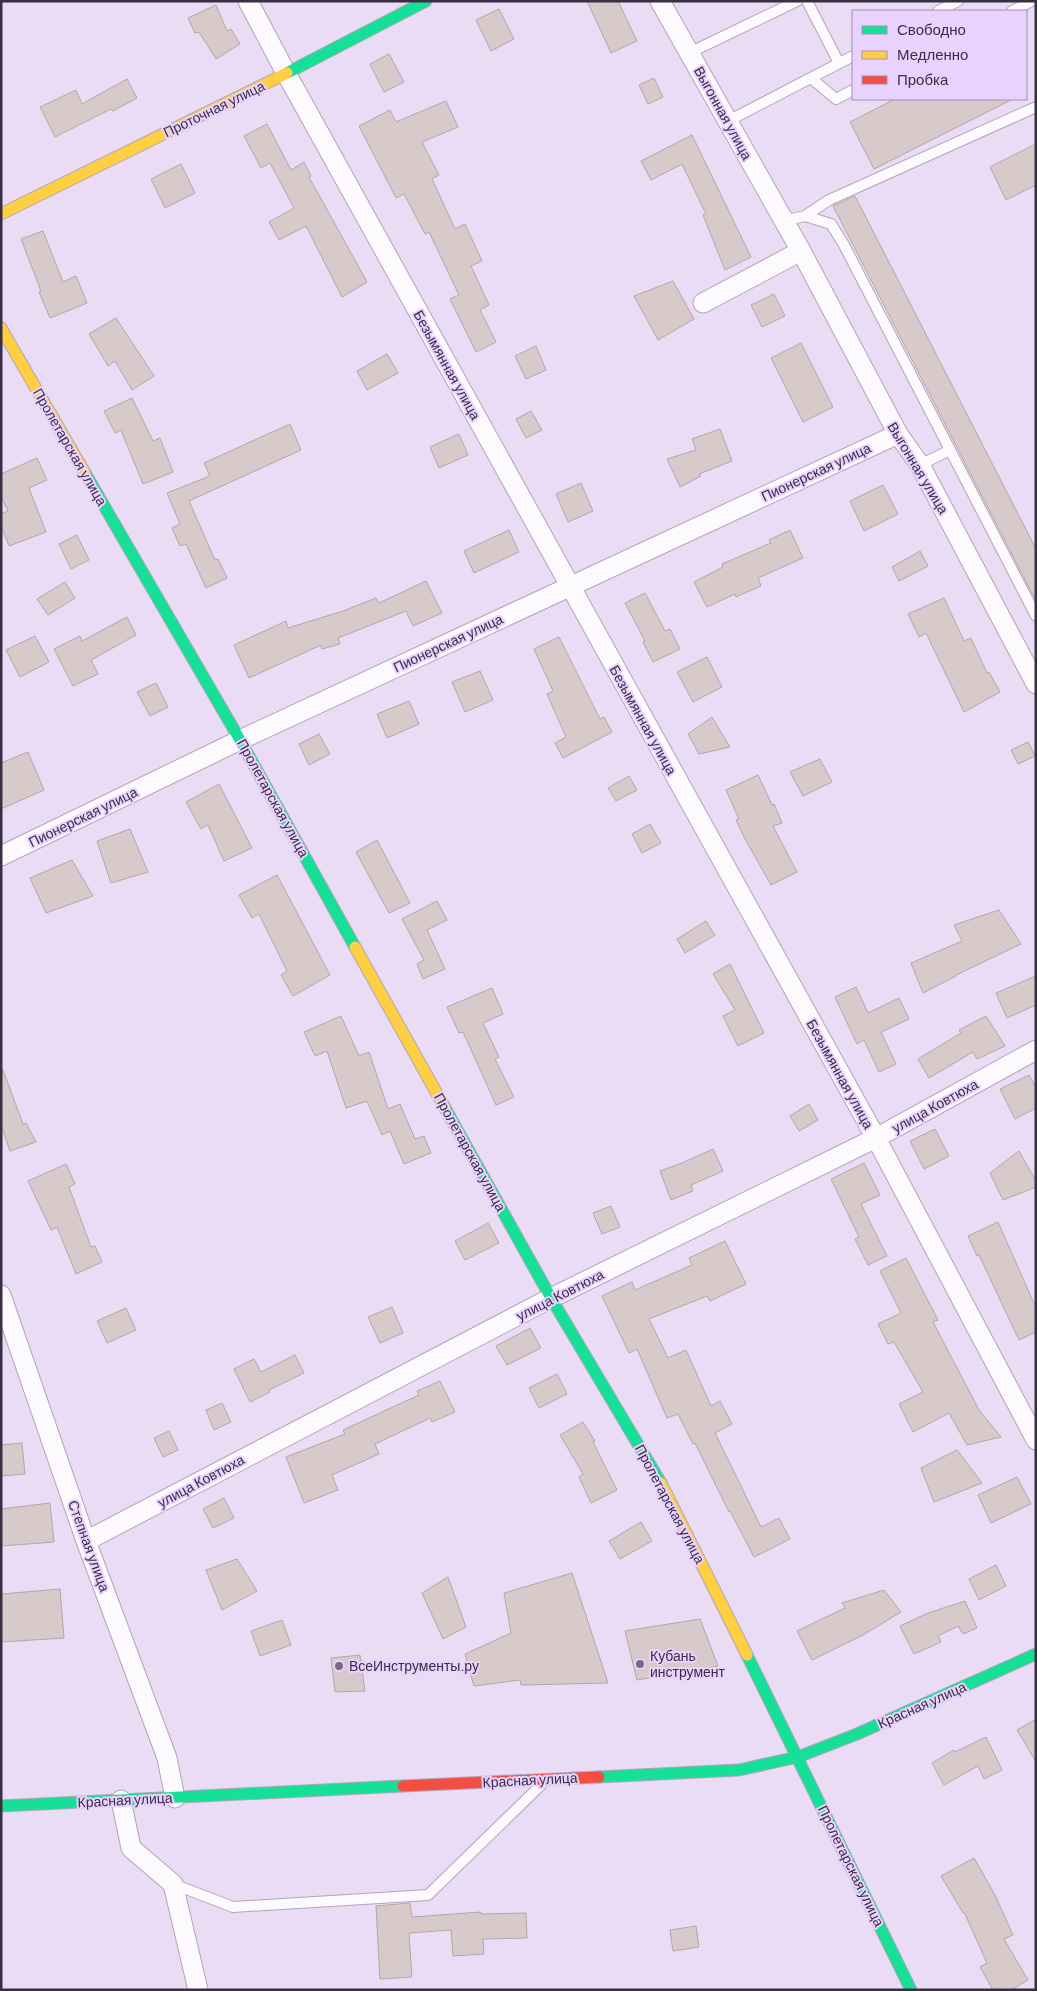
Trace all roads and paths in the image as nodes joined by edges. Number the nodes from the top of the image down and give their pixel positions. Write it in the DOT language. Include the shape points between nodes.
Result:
graph roads {
  1 [pos="248,1"];
  2 [pos="426,1"];
  3 [pos="660,1"];
  4 [pos="797,1"];
  5 [pos="807,1"];
  6 [pos="1032,1"];
  7 [pos="781,4"];
  8 [pos="956,5"];
  9 [pos="941,10"];
  10 [pos="1014,10"];
  11 [pos="689,53"];
  12 [pos="852,56"];
  13 [pos="839,63"];
  14 [pos="286,73"];
  15 [pos="811,78"];
  16 [pos="852,91"];
  17 [pos="1036,107"];
  18 [pos="728,121"];
  19 [pos="1,214"];
  20 [pos="805,216"];
  21 [pos="784,221"];
  22 [pos="801,252"];
  23 [pos="703,303"];
  24 [pos="1,328"];
  25 [pos="898,434"];
  26 [pos="950,450"];
  27 [pos="920,465"];
  28 [pos="569,586"];
  29 [pos="1036,616"];
  30 [pos="1036,684"];
  31 [pos="240,740"];
  32 [pos="1,856"];
  33 [pos="1036,1050"];
  34 [pos="876,1138"];
  35 [pos="1,1294"];
  36 [pos="551,1298"];
  37 [pos="1036,1440"];
  38 [pos="86,1541"];
  39 [pos="1036,1654"];
  40 [pos="798,1757"];
  41 [pos="546,1780"];
  42 [pos="175,1798"];
  43 [pos="121,1800"];
  44 [pos="1,1806"];
  45 [pos="174,1884"];
  46 [pos="198,1990"];
  47 [pos="912,1990"];
  1 -- 14 [label="street, Безымянная улица"];
  2 -- 14 [label="street, Проточная улица"];
  3 -- 11 [label="street, Выгонная улица"];
  4 -- 7 [label="lane"];
  5 -- 13 [label="lane"];
  6 -- 10 [label="lane"];
  7 -- 11 [label="lane"];
  8 -- 9 [label="lane"];
  11 -- 18 [label="street, Выгонная улица"];
  12 -- 13 [label="lane"];
  13 -- 15 [label="lane"];
  14 -- 19 [label="street, Проточная улица"];
  14 -- 28 [label="street, Безымянная улица"];
  15 -- 16 [label="lane" via="836,99"];
  15 -- 18 [label="lane"];
  17 -- 20 [label="lane" via="829,200"];
  18 -- 21 [label="street, Выгонная улица"];
  20 -- 21 [label="lane"];
  20 -- 26 [label="lane" via="831,224"];
  21 -- 22 [label="street, Выгонная улица"];
  22 -- 23 [label="street"];
  22 -- 25 [label="street, Выгонная улица"];
  24 -- 31 [label="street, Пролетарская улица"];
  25 -- 27 [label="street, Выгонная улица"];
  25 -- 28 [label="street, Пионерская улица"];
  26 -- 27 [label="lane"];
  26 -- 29 [label="lane"];
  27 -- 30 [label="street, Выгонная улица"];
  28 -- 31 [label="street, Пионерская улица"];
  28 -- 34 [label="street, Безымянная улица"];
  31 -- 32 [label="street, Пионерская улица"];
  31 -- 36 [label="street, Пролетарская улица"];
  33 -- 34 [label="street, улица Ковтюха"];
  34 -- 36 [label="street, улица Ковтюха"];
  34 -- 37 [label="street, Безымянная улица"];
  35 -- 38 [label="street, Степная улица"];
  36 -- 38 [label="street, улица Ковтюха"];
  36 -- 40 [label="street, Пролетарская улица" via="668,1494"];
  38 -- 42 [label="street, Степная улица" via="167,1758"];
  39 -- 40 [label="street, Красная улица"];
  40 -- 41 [label="street, Красная улица" via="739,1770"];
  40 -- 47 [label="street, Пролетарская улица"];
  41 -- 42 [label="street, Красная улица"];
  41 -- 45 [label="lane" via="428,1895 233,1906"];
  42 -- 43 [label="street, Красная улица"];
  43 -- 44 [label="street, Красная улица"];
  43 -- 45 [label="street" via="131,1848"];
  45 -- 46 [label="street"];
}
